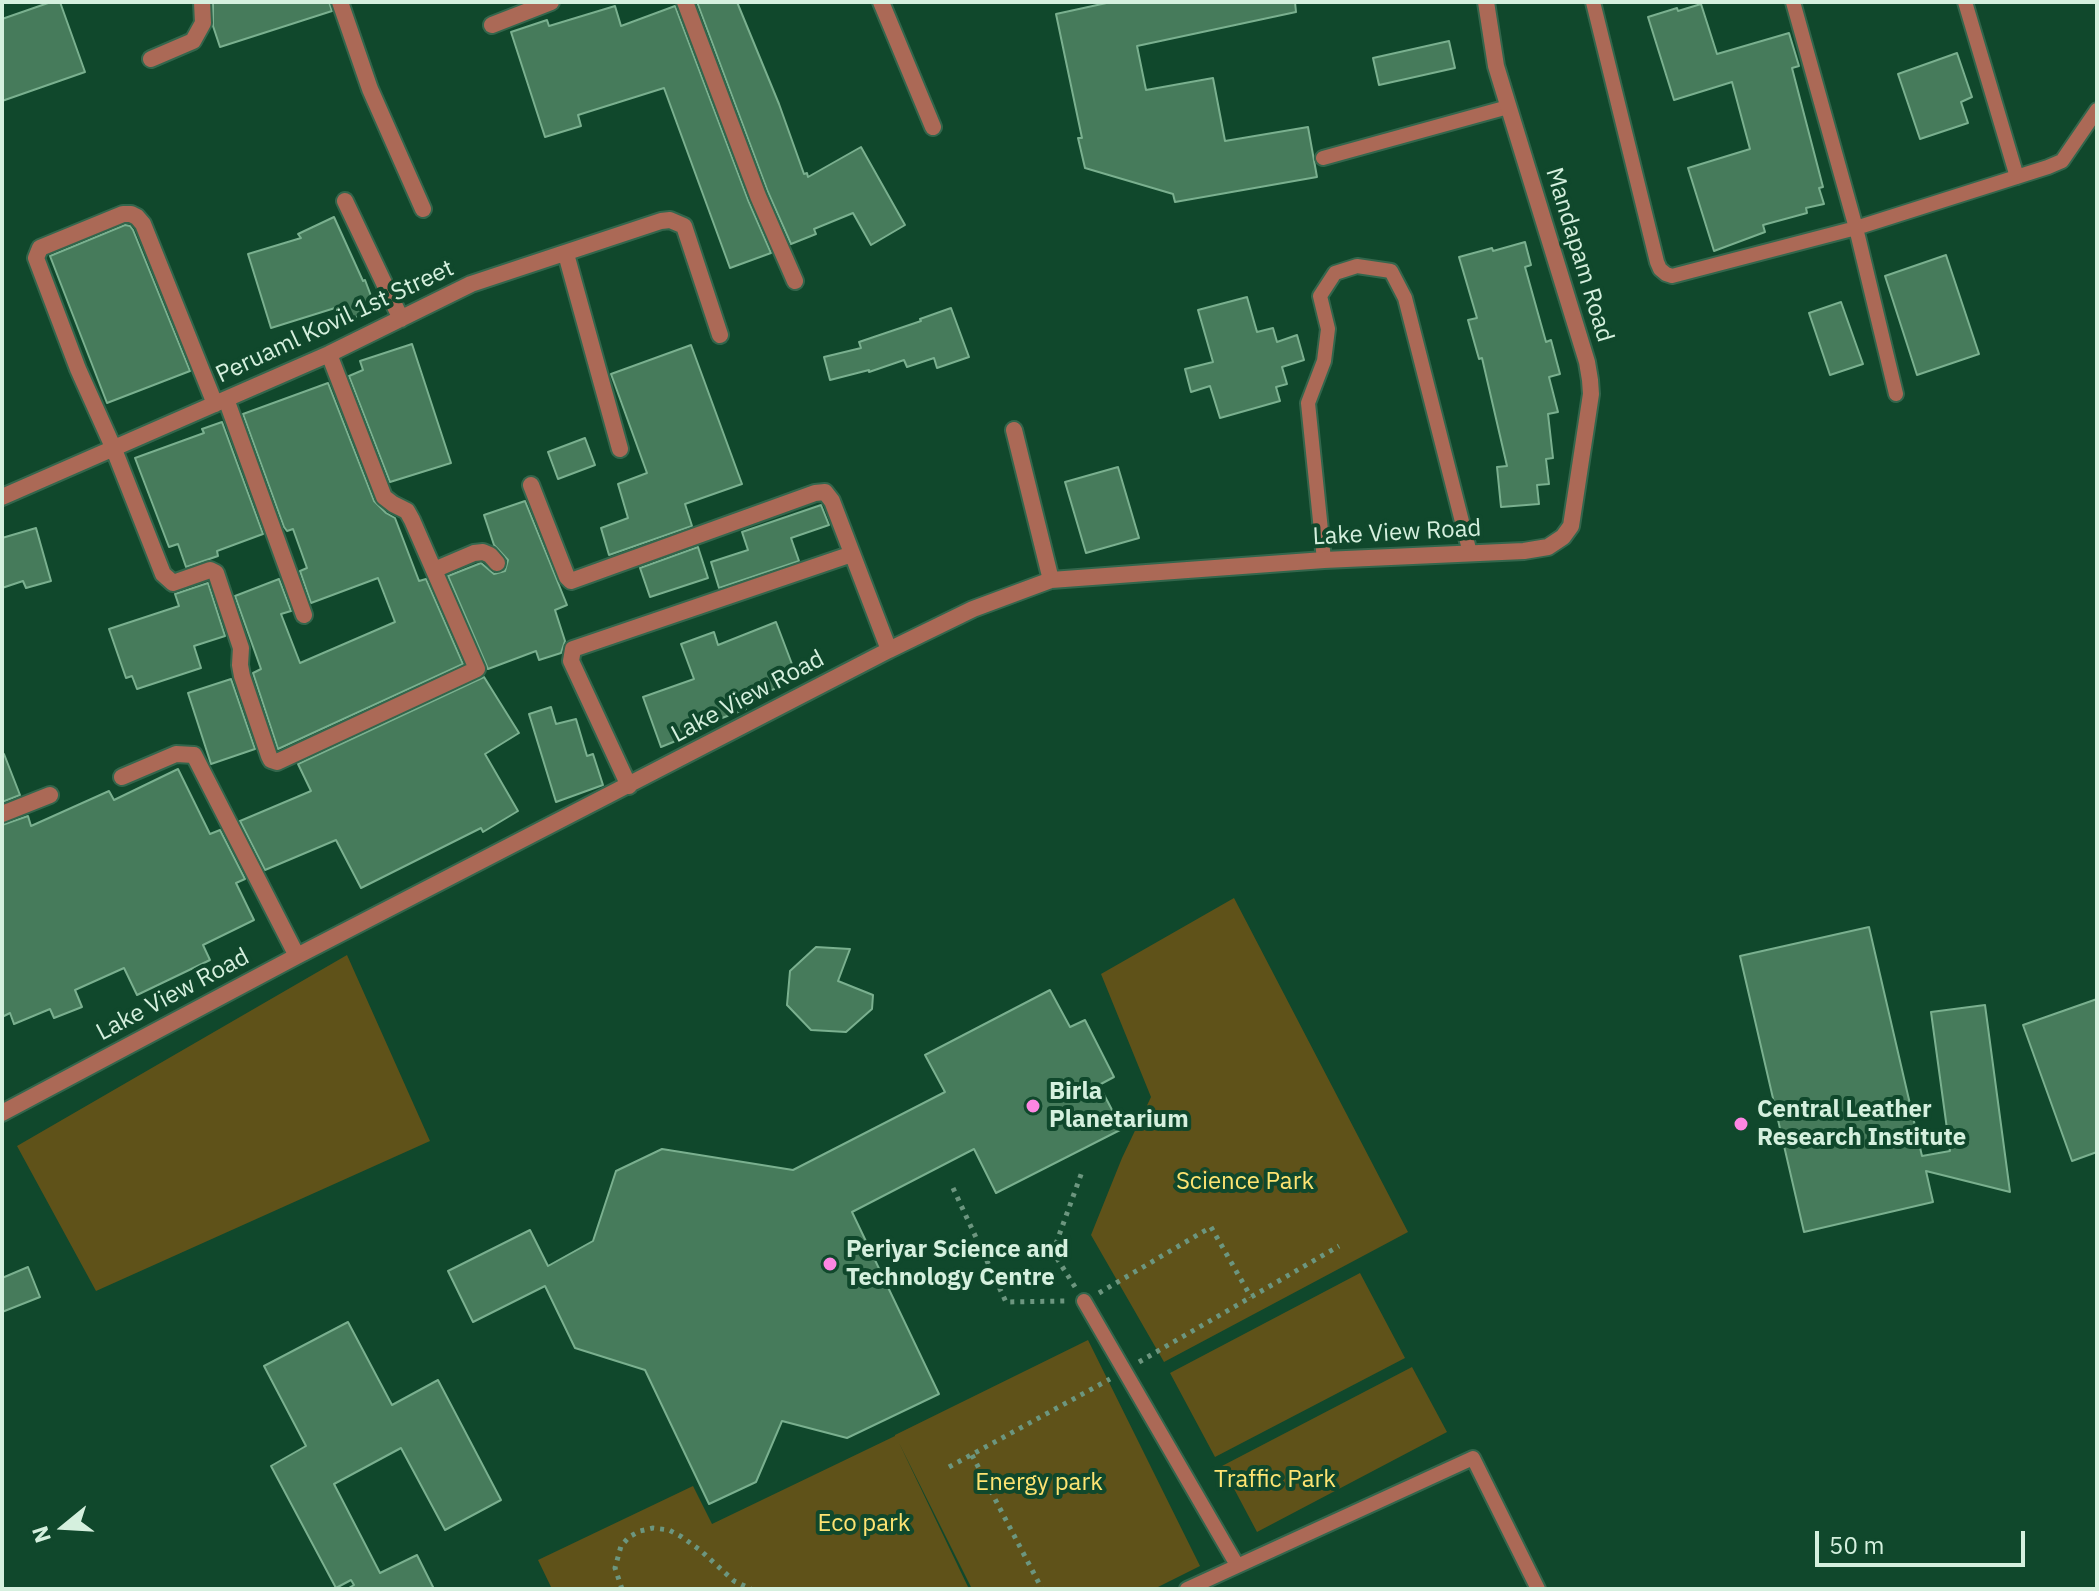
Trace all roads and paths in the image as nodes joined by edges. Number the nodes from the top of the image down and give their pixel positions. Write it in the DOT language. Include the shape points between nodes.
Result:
graph roads {
  1 [pos="202,2"];
  2 [pos="340,2"];
  3 [pos="551,2"];
  4 [pos="685,2"];
  5 [pos="881,2"];
  6 [pos="1486,2"];
  7 [pos="1593,2"];
  8 [pos="1793,2"];
  9 [pos="1965,2"];
  10 [pos="492,25"];
  11 [pos="151,59"];
  12 [pos="1508,107"];
  13 [pos="2097,110"];
  14 [pos="933,127"];
  15 [pos="1323,158"];
  16 [pos="2017,177"];
  17 [pos="345,201"];
  18 [pos="423,209"];
  19 [pos="1856,228"];
  20 [pos="566,254"];
  21 [pos="795,281"];
  22 [pos="401,319"];
  23 [pos="720,335"];
  24 [pos="329,354"];
  25 [pos="1896,394"];
  26 [pos="221,402"];
  27 [pos="1014,430"];
  28 [pos="113,447"];
  29 [pos="620,449"];
  30 [pos="531,485"];
  31 [pos="2,497"];
  32 [pos="1571,526"];
  33 [pos="1470,553"];
  34 [pos="852,554"];
  35 [pos="1324,560"];
  36 [pos="497,563"];
  37 [pos="434,570"];
  38 [pos="1051,580"];
  39 [pos="304,615"];
  40 [pos="889,650"];
  41 [pos="122,777"];
  42 [pos="629,786"];
  43 [pos="50,795"];
  44 [pos="2,814"];
  45 [pos="297,956"];
  46 [pos="4,1108"];
  47 [pos="1083,1169"];
  48 [pos="953,1188"];
  49 [pos="1339,1246"];
  50 [pos="1251,1297"];
  51 [pos="1084,1301"];
  52 [pos="1124,1371"];
  53 [pos="972,1455"];
  54 [pos="949,1467"];
  55 [pos="1237,1565"];
  56 [pos="622,1589"];
  57 [pos="751,1589"];
  58 [pos="1042,1589"];
  59 [pos="1187,1589"];
  60 [pos="1538,1589"];
  1 -- 11 [label="street" via="203,23 193,41"];
  2 -- 18 [label="street" via="370,89"];
  3 -- 10 [label="street"];
  4 -- 21 [label="street"];
  5 -- 14 [label="street"];
  6 -- 12 [label="street, Mandapam Road"];
  7 -- 19 [label="lane" via="1660,269 1679,275"];
  8 -- 19 [label="lane"];
  9 -- 16 [label="lane"];
  12 -- 15 [label="lane"];
  12 -- 32 [label="street, Mandapam Road" via="1590,380"];
  13 -- 16 [label="lane" via="2062,161"];
  16 -- 19 [label="lane"];
  17 -- 22 [label="street"];
  19 -- 25 [label="lane"];
  20 -- 22 [label="street, Peruaml Kovil 1st Street" via="471,284"];
  20 -- 23 [label="street, Peruaml Kovil 1st Street" via="661,221 678,222 689,237"];
  20 -- 29 [label="street"];
  22 -- 24 [label="street, Peruaml Kovil 1st Street"];
  24 -- 26 [label="street, Peruaml Kovil 1st Street"];
  24 -- 37 [label="street" via="384,497 407,511"];
  26 -- 28 [label="street, Peruaml Kovil 1st Street"];
  26 -- 28 [label="street" via="137,217 123,214 48,244 36,258"];
  26 -- 39 [label="street"];
  27 -- 38 [label="street"];
  28 -- 31 [label="street, Peruaml Kovil 1st Street"];
  28 -- 37 [label="street" via="167,580 216,573 241,648 242,676 273,761 476,671"];
  30 -- 34 [label="street" via="571,581 820,491 829,496"];
  32 -- 33 [label="street, Lake View Road" via="1548,547"];
  33 -- 35 [label="street, Lake View Road"];
  33 -- 35 [label="lane" via="1405,298 1391,271 1357,266 1335,273 1320,296 1328,329 1324,361 1308,403"];
  34 -- 40 [label="street"];
  34 -- 42 [label="street" via="573,649 571,661"];
  35 -- 38 [label="street, Lake View Road"];
  36 -- 37 [label="street" via="490,555 474,553"];
  38 -- 40 [label="street, Lake View Road" via="973,609"];
  40 -- 42 [label="street, Lake View Road"];
  41 -- 45 [label="street" via="176,754 194,755"];
  42 -- 45 [label="street, Lake View Road"];
  43 -- 44 [label="street"];
  45 -- 46 [label="street, Lake View Road"];
  47 -- 51 [label="path" via="1053,1252"];
  48 -- 51 [label="path" via="1006,1302"];
  49 -- 50 [label="path"];
  50 -- 51 [label="path" via="1211,1227"];
  50 -- 52 [label="path"];
  51 -- 52 [label="lane"];
  52 -- 53 [label="path"];
  52 -- 55 [label="lane"];
  53 -- 54 [label="path"];
  53 -- 58 [label="path"];
  55 -- 59 [label="lane"];
  55 -- 60 [label="lane" via="1473,1458"];
  56 -- 57 [label="path" via="615,1568 621,1546 653,1528 682,1537"];
}
